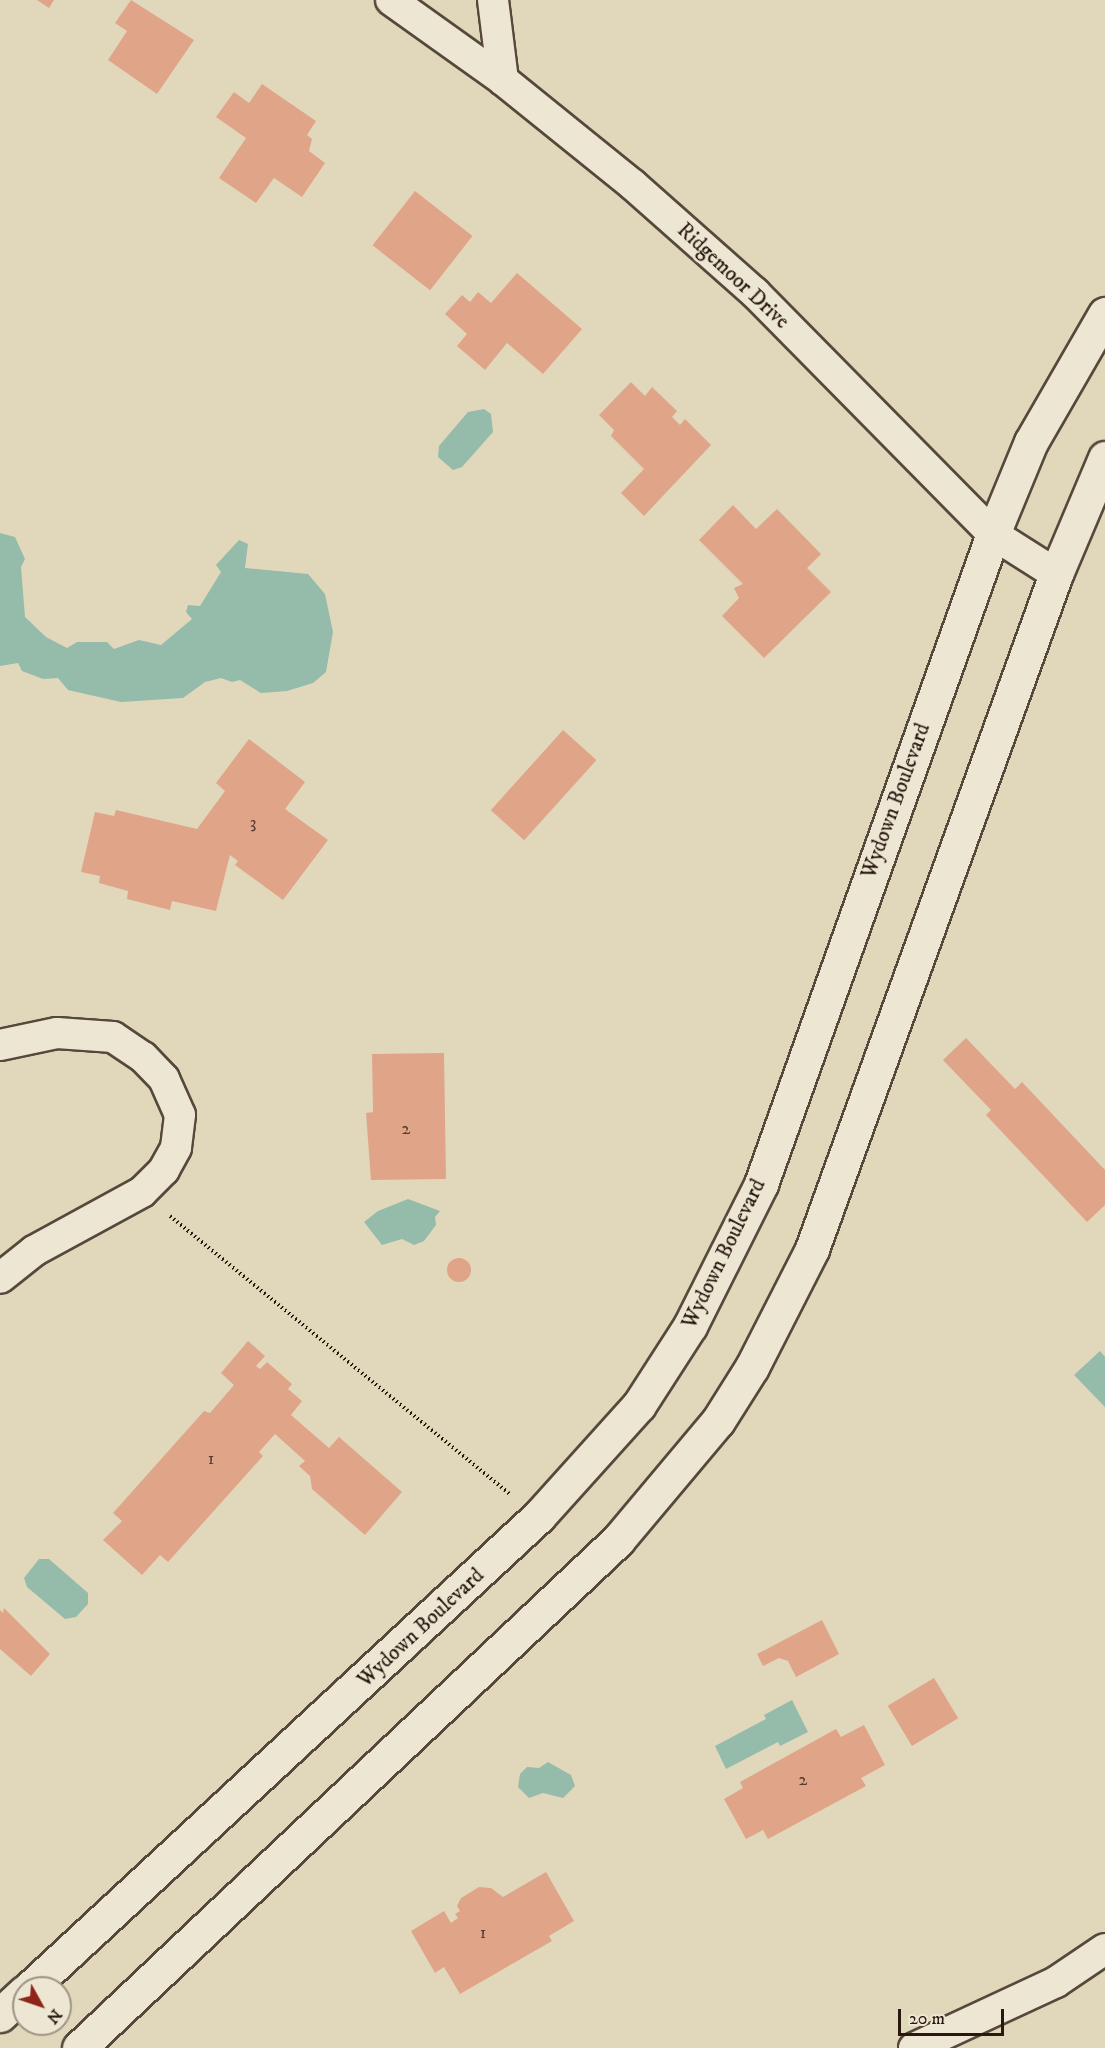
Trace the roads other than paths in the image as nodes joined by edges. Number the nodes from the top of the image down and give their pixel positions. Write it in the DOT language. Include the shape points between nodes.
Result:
graph roads {
  1 [pos="391,0"];
  2 [pos="493,0"];
  3 [pos="502,80"];
  4 [pos="1105,314"];
  5 [pos="1105,458"];
  6 [pos="993,534"];
  7 [pos="1056,574"];
  8 [pos="0,1045"];
  9 [pos="0,1278"];
  10 [pos="1105,1949"];
  11 [pos="43,1976"];
  12 [pos="12,2004"];
  13 [pos="0,2015"];
  14 [pos="79,2048"];
  15 [pos="914,2048"];
  1 -- 3 [label="street, Ridgemoor Drive"];
  2 -- 3 [label="street"];
  3 -- 6 [label="street, Ridgemoor Drive" via="633,185 754,293"];
  4 -- 6 [label="street, Wydown Boulevard" via="1031,442"];
  5 -- 7 [label="street"];
  6 -- 7 [label="street, Ridgemoor Drive"];
  6 -- 11 [label="street, Wydown Boulevard" via="761,1184 690,1326 639,1405 586,1468 481,1573"];
  7 -- 14 [label="street" via="829,1207 785,1305 718,1421 618,1540"];
  8 -- 9 [label="street" via="57,1033 113,1037 143,1057 164,1079 180,1115 176,1148 164,1170 141,1192 34,1251"];
  10 -- 15 [label="street" via="1056,1982"];
  12 -- 13 [label="street"];
}
